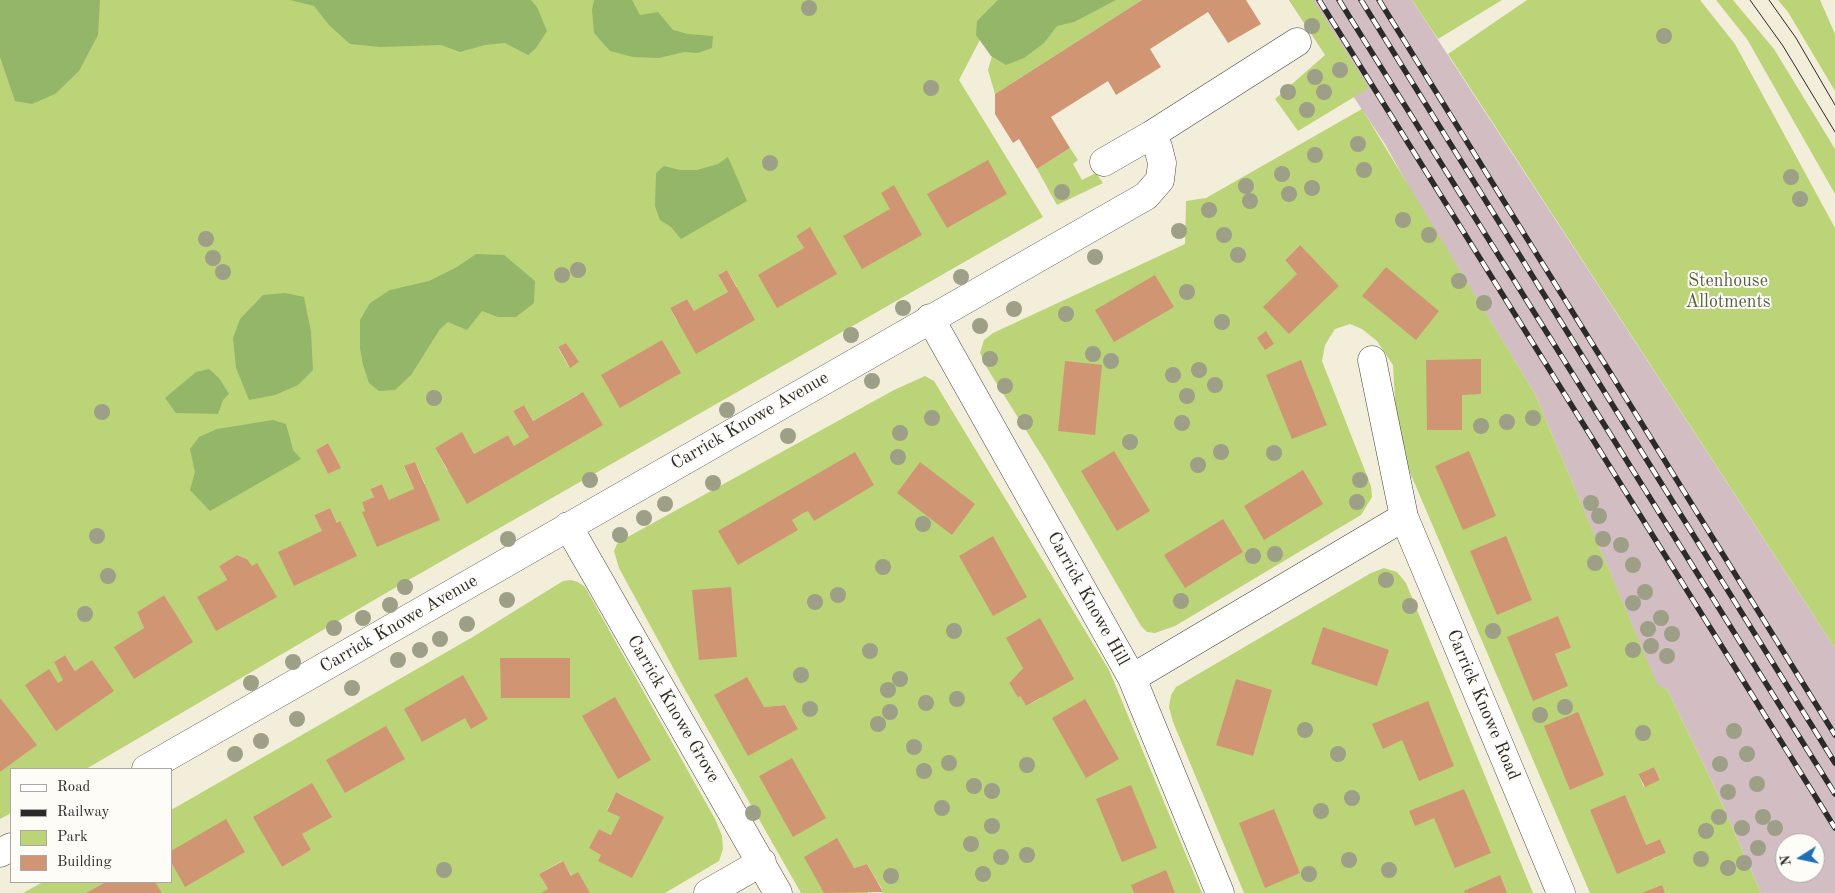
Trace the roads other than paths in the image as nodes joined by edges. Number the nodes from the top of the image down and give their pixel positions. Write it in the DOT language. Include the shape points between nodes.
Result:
graph roads {
  1 [pos="1297,42"];
  2 [pos="1151,135"];
  3 [pos="1104,162"];
  4 [pos="930,318"];
  5 [pos="1372,360"];
  6 [pos="1404,517"];
  7 [pos="568,526"];
  8 [pos="1132,678"];
  9 [pos="148,768"];
  10 [pos="762,862"];
  11 [pos="708,893"];
  12 [pos="778,893"];
  13 [pos="1220,893"];
  14 [pos="1562,893"];
  1 -- 2 [label="street"];
  2 -- 3 [label="street"];
  2 -- 4 [label="street, Carrick Knowe Avenue" via="1162,163 1160,180 1146,196"];
  4 -- 7 [label="street, Carrick Knowe Avenue"];
  4 -- 8 [label="street, Carrick Knowe Hill"];
  5 -- 6 [label="street, Carrick Knowe Road"];
  6 -- 8 [label="street"];
  6 -- 14 [label="street, Carrick Knowe Road"];
  7 -- 9 [label="street, Carrick Knowe Avenue"];
  7 -- 10 [label="street, Carrick Knowe Grove"];
  8 -- 13 [label="street, Carrick Knowe Hill"];
  10 -- 11 [label="street"];
  10 -- 12 [label="street, Carrick Knowe Grove"];
}
